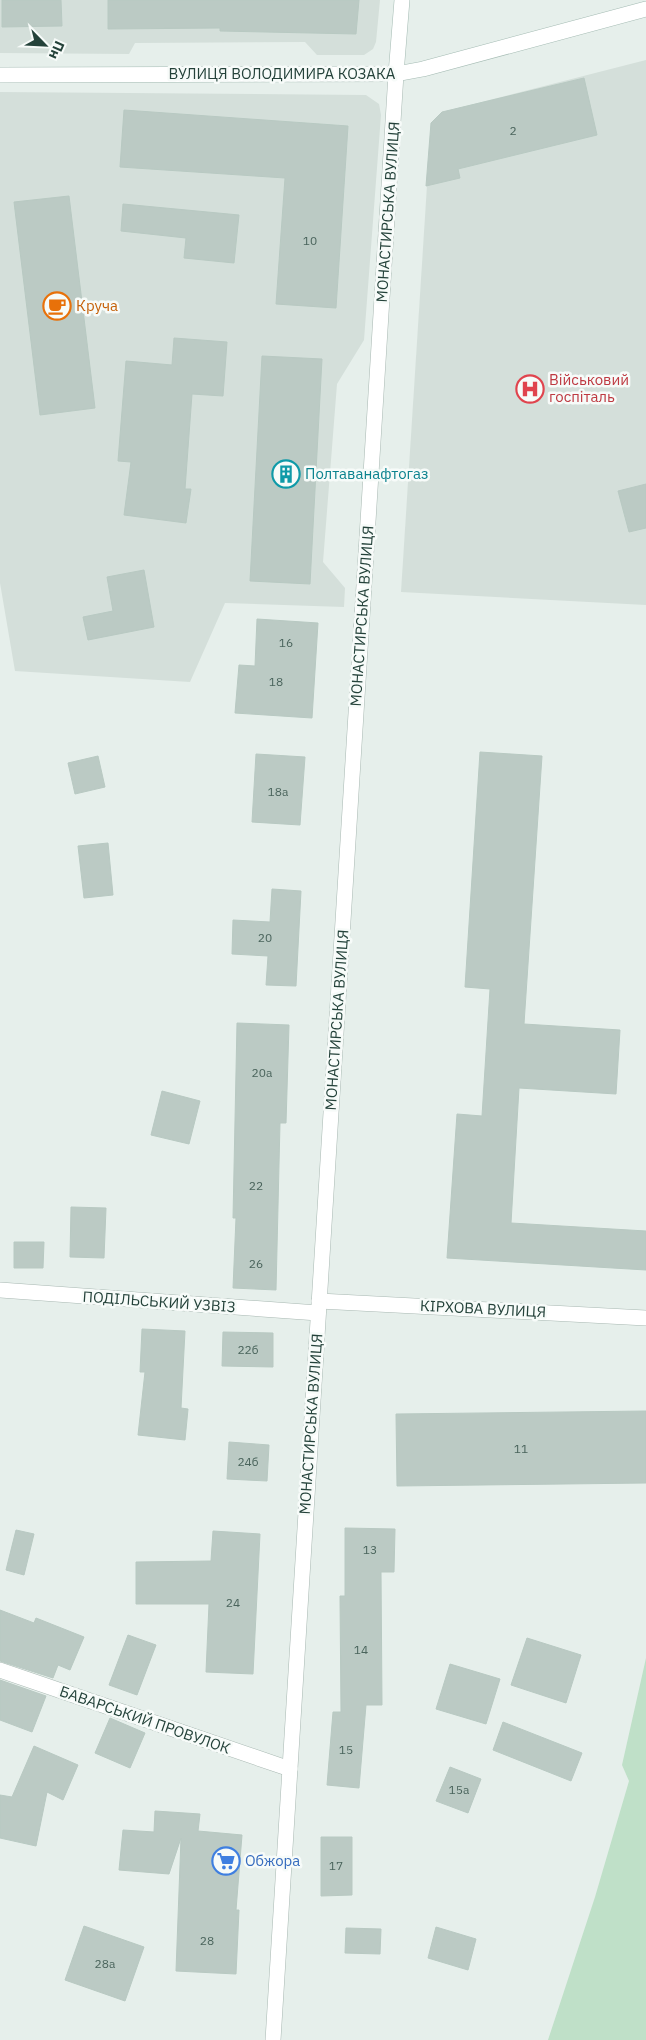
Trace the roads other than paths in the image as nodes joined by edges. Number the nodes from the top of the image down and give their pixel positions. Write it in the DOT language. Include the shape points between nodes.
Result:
graph roads {
  1 [pos="402,0"];
  2 [pos="646,9"];
  3 [pos="396,74"];
  4 [pos="0,75"];
  5 [pos="0,1290"];
  6 [pos="319,1307"];
  7 [pos="646,1318"];
  8 [pos="0,1670"];
  9 [pos="290,1769"];
  10 [pos="273,2040"];
  1 -- 3 [label="street, МОНАСТИРСЬКА ВУЛИЦЯ"];
  2 -- 3 [label="street, ВУЛИЦЯ ВОЛОДИМИРА КОЗАКА"];
  3 -- 4 [label="street, ВУЛИЦЯ ВОЛОДИМИРА КОЗАКА"];
  3 -- 6 [label="street, МОНАСТИРСЬКА ВУЛИЦЯ"];
  5 -- 6 [label="street, ПОДІЛЬСЬКИЙ УЗВІЗ"];
  6 -- 7 [label="street, КІРХОВА ВУЛИЦЯ"];
  6 -- 9 [label="street, МОНАСТИРСЬКА ВУЛИЦЯ"];
  8 -- 9 [label="street, БАВАРСЬКИЙ ПРОВУЛОК"];
  9 -- 10 [label="street, МОНАСТИРСЬКА ВУЛИЦЯ"];
}
